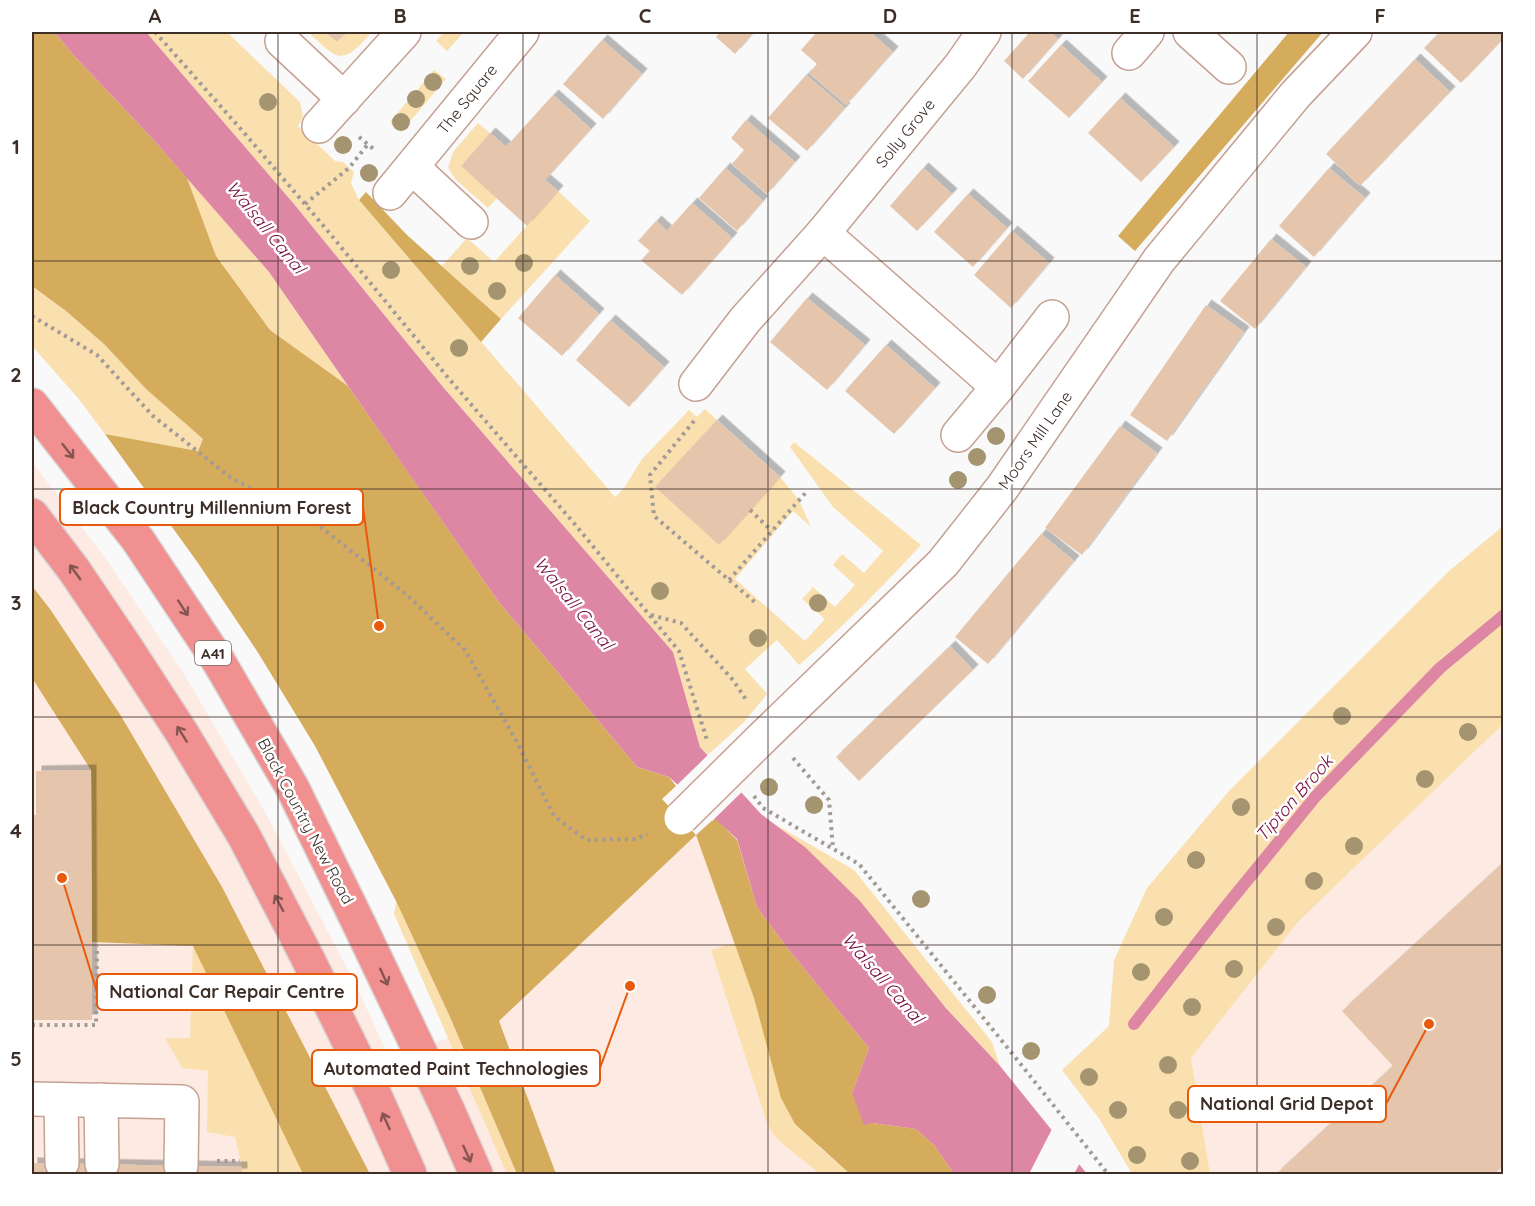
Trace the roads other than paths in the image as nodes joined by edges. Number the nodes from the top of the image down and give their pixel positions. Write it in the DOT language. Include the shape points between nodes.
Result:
graph roads {
  1 [pos="404,32"];
  2 [pos="522,32"];
  3 [pos="984,32"];
  4 [pos="1190,32"];
  5 [pos="1355,32"];
  6 [pos="282,41"];
  7 [pos="1229,67"];
  8 [pos="344,99"];
  9 [pos="319,126"];
  10 [pos="412,167"];
  11 [pos="390,193"];
  12 [pos="471,222"];
  13 [pos="823,233"];
  14 [pos="1052,317"];
  15 [pos="696,384"];
  16 [pos="998,387"];
  17 [pos="32,405"];
  18 [pos="958,435"];
  19 [pos="32,515"];
  20 [pos="681,818"];
  21 [pos="46,1100"];
  22 [pos="101,1100"];
  23 [pos="62,1163"];
  24 [pos="102,1164"];
  25 [pos="181,1166"];
  26 [pos="410,1174"];
  27 [pos="476,1174"];
  1 -- 8 [label="street"];
  2 -- 10 [label="street, The Square"];
  3 -- 13 [label="street, Solly Grove"];
  4 -- 7 [label="street"];
  5 -- 20 [label="street, Moors Mill Lane, bridge" via="1296,94 1159,260 1002,488 943,563"];
  6 -- 8 [label="street"];
  8 -- 9 [label="street"];
  10 -- 11 [label="street, The Square"];
  10 -- 12 [label="street"];
  13 -- 15 [label="street, Solly Grove" via="745,320"];
  13 -- 16 [label="street"];
  14 -- 16 [label="street"];
  16 -- 18 [label="street"];
  17 -- 27 [label="highway, Black Country New Road / A41, one-way" via="138,540 219,662 292,787"];
  26 -- 19 [label="highway, one-way" via="374,1093 244,836 182,733 74,570"];
  21 -- 22 [label="street"];
  21 -- 23 [label="street"];
  22 -- 24 [label="street"];
  22 -- 25 [label="street" via="182,1102"];
}
